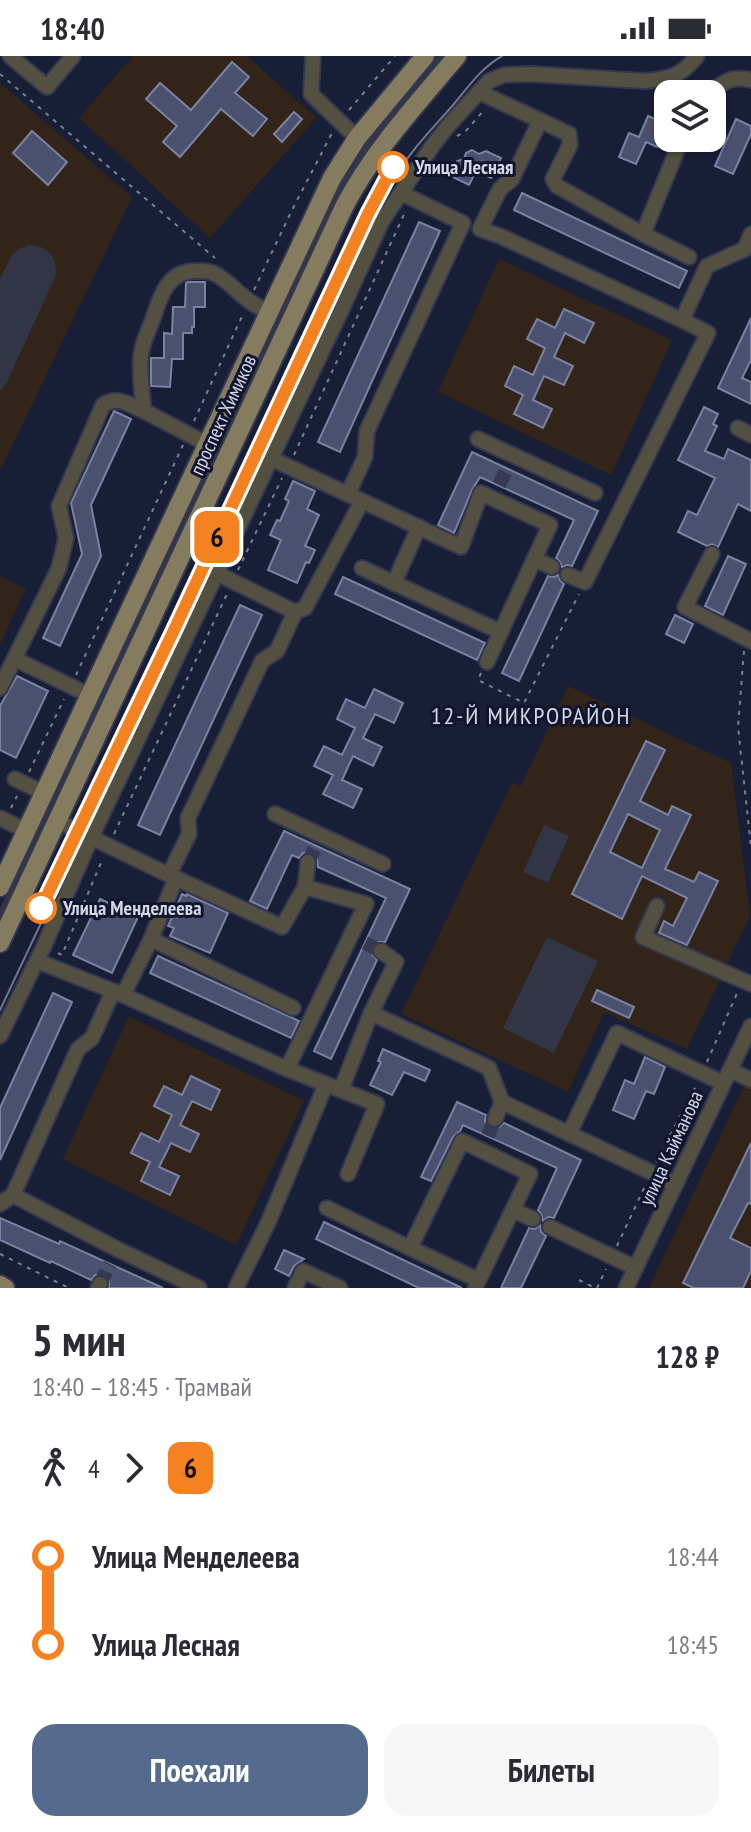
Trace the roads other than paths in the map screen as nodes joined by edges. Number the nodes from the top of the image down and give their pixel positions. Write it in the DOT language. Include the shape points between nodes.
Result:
graph roads {
  1 [pos="10,56"];
  2 [pos="73,56"];
  3 [pos="425,56"];
  4 [pos="457,56"];
  5 [pos="697,56"];
  6 [pos="313,57"];
  7 [pos="751,80"];
  8 [pos="726,82"];
  9 [pos="485,95"];
  10 [pos="540,121"];
  11 [pos="357,138"];
  12 [pos="676,152"];
  13 [pos="406,196"];
  14 [pos="463,223"];
  15 [pos="480,229"];
  16 [pos="643,234"];
  17 [pos="751,234"];
  18 [pos="689,257"];
  19 [pos="269,313"];
  20 [pos="682,320"];
  21 [pos="144,411"];
  22 [pos="478,439"];
  23 [pos="207,444"];
  24 [pos="270,458"];
  25 [pos="595,493"];
  26 [pos="355,498"];
  27 [pos="419,527"];
  28 [pos="712,554"];
  29 [pos="534,559"];
  30 [pos="552,567"];
  31 [pos="362,568"];
  32 [pos="216,573"];
  33 [pos="568,575"];
  34 [pos="394,583"];
  35 [pos="295,612"];
  36 [pos="501,632"];
  37 [pos="750,640"];
  38 [pos="15,659"];
  39 [pos="487,662"];
  40 [pos="0,688"];
  41 [pos="91,696"];
  42 [pos="15,779"];
  43 [pos="44,793"];
  44 [pos="275,814"];
  45 [pos="0,818"];
  46 [pos="57,821"];
  47 [pos="27,831"];
  48 [pos="91,838"];
  49 [pos="308,862"];
  50 [pos="383,864"];
  51 [pos="173,877"];
  52 [pos="0,887"];
  53 [pos="305,887"];
  54 [pos="657,906"];
  55 [pos="151,939"];
  56 [pos="349,939"];
  57 [pos="0,943"];
  58 [pos="365,943"];
  59 [pos="381,951"];
  60 [pos="37,961"];
  61 [pos="747,982"];
  62 [pos="118,993"];
  63 [pos="293,1008"];
  64 [pos="371,1013"];
  65 [pos="751,1026"];
  66 [pos="0,1036"];
  67 [pos="287,1069"];
  68 [pos="727,1077"];
  69 [pos="751,1080"];
  70 [pos="326,1084"];
  71 [pos="341,1090"];
  72 [pos="502,1102"];
  73 [pos="495,1119"];
  74 [pos="569,1134"];
  75 [pos="488,1136"];
  76 [pos="482,1151"];
  77 [pos="348,1174"];
  78 [pos="676,1184"];
  79 [pos="13,1195"];
  80 [pos="0,1204"];
  81 [pos="327,1208"];
  82 [pos="513,1210"];
  83 [pos="533,1219"];
  84 [pos="550,1227"];
  85 [pos="410,1248"];
  86 [pos="117,1249"];
  87 [pos="110,1264"];
  88 [pos="636,1268"];
  89 [pos="476,1284"];
  90 [pos="199,1288"];
  91 [pos="236,1288"];
  92 [pos="295,1288"];
  93 [pos="340,1288"];
  94 [pos="626,1288"];
  1 -- 2 [label="street" via="47,87"];
  3 -- 11 [label="main road, проспект Химиков"];
  4 -- 46 [label="main road, проспект Химиков" via="389,136 350,196"];
  5 -- 9 [label="street" via="678,75 658,80 513,74 489,81"];
  6 -- 11 [label="street" via="311,94"];
  7 -- 8 [label="street"];
  9 -- 10 [label="street"];
  9 -- 13 [label="street" via="433,145"];
  10 -- 15 [label="street"];
  10 -- 16 [label="street" via="569,134 570,145 553,179 557,186"];
  11 -- 19 [label="main road, проспект Химиков" via="332,178"];
  12 -- 16 [label="street"];
  13 -- 14 [label="street"];
  13 -- 24 [label="street" via="382,221"];
  14 -- 15 [label="street"];
  14 -- 26 [label="street" via="367,431"];
  15 -- 20 [label="street"];
  16 -- 18 [label="street"];
  17 -- 20 [label="street" via="745,249 707,266"];
  19 -- 21 [label="street" via="214,273 188,271 167,283 144,336"];
  19 -- 23 [label="main road, проспект Химиков"];
  20 -- 33 [label="street" via="708,333 585,582"];
  21 -- 23 [label="street"];
  21 -- 38 [label="street" via="116,399 103,405 59,506 66,538 59,568"];
  22 -- 25 [label="street" via="510,462"];
  23 -- 41 [label="main road, проспект Химиков"];
  24 -- 26 [label="street"];
  24 -- 32 [label="street"];
  26 -- 27 [label="street"];
  26 -- 35 [label="street" via="305,608"];
  27 -- 29 [label="street" via="461,547 481,493 496,492 550,525"];
  27 -- 34 [label="street"];
  28 -- 37 [label="street" via="685,607"];
  29 -- 30 [label="street"];
  29 -- 36 [label="street"];
  31 -- 34 [label="street"];
  32 -- 35 [label="street"];
  32 -- 48 [label="street"];
  34 -- 36 [label="street"];
  35 -- 51 [label="street" via="277,651 262,661 188,818 189,834"];
  36 -- 39 [label="street"];
  38 -- 40 [label="street"];
  38 -- 41 [label="street"];
  41 -- 43 [label="main road, проспект Химиков"];
  42 -- 43 [label="street"];
  43 -- 47 [label="main road, проспект Химиков"];
  44 -- 50 [label="street" via="317,840"];
  45 -- 47 [label="street"];
  46 -- 48 [label="street"];
  46 -- 57 [label="main road, проспект Химиков"];
  47 -- 52 [label="main road, проспект Химиков"];
  48 -- 51 [label="street"];
  48 -- 60 [label="street"];
  49 -- 53 [label="street"];
  51 -- 53 [label="street" via="282,927"];
  51 -- 55 [label="street"];
  53 -- 56 [label="street" via="366,904"];
  54 -- 61 [label="street" via="643,937"];
  55 -- 62 [label="street"];
  55 -- 63 [label="street"];
  56 -- 58 [label="street"];
  56 -- 67 [label="street"];
  59 -- 64 [label="street" via="396,962"];
  60 -- 62 [label="street"];
  60 -- 66 [label="street"];
  62 -- 67 [label="street"];
  62 -- 79 [label="street" via="92,1038 78,1049"];
  64 -- 71 [label="street"];
  64 -- 72 [label="street" via="489,1068"];
  65 -- 68 [label="street, улица Кайманова"];
  67 -- 70 [label="street"];
  68 -- 69 [label="street"];
  68 -- 74 [label="street" via="702,1073 617,1033"];
  68 -- 78 [label="street, улица Кайманова"];
  70 -- 71 [label="street"];
  70 -- 91 [label="street"];
  71 -- 77 [label="street" via="377,1104"];
  72 -- 73 [label="street"];
  72 -- 74 [label="street"];
  74 -- 78 [label="street"];
  75 -- 76 [label="street"];
  76 -- 82 [label="street" via="530,1174"];
  76 -- 85 [label="street" via="462,1141"];
  78 -- 88 [label="street, улица Кайманова"];
  79 -- 80 [label="street"];
  79 -- 86 [label="street"];
  81 -- 85 [label="street"];
  82 -- 83 [label="street"];
  82 -- 89 [label="street"];
  84 -- 88 [label="street"];
  85 -- 89 [label="street"];
  86 -- 87 [label="street"];
  86 -- 90 [label="street"];
  88 -- 94 [label="street, улица Кайманова"];
  92 -- 93 [label="street" via="303,1271"];
}
